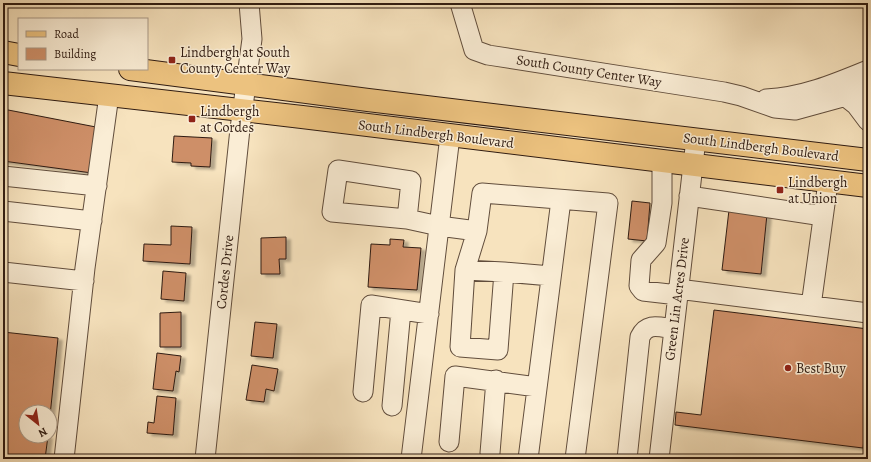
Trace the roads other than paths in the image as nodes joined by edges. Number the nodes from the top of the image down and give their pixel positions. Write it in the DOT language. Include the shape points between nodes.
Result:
graph roads {
  1 [pos="249,3"];
  2 [pos="460,3"];
  3 [pos="3,52"];
  4 [pos="18,55"];
  5 [pos="138,70"];
  6 [pos="868,70"];
  7 [pos="3,83"];
  8 [pos="245,84"];
  9 [pos="868,87"];
  10 [pos="838,91"];
  11 [pos="110,95"];
  12 [pos="242,111"];
  13 [pos="868,121"];
  14 [pos="450,136"];
  15 [pos="696,139"];
  16 [pos="868,160"];
  17 [pos="662,161"];
  18 [pos="693,165"];
  19 [pos="3,176"];
  20 [pos="828,182"];
  21 [pos="97,186"];
  22 [pos="868,186"];
  23 [pos="689,196"];
  24 [pos="561,200"];
  25 [pos="3,211"];
  26 [pos="823,216"];
  27 [pos="407,219"];
  28 [pos="92,222"];
  29 [pos="439,226"];
  30 [pos="477,231"];
  31 [pos="466,270"];
  32 [pos="3,272"];
  33 [pos="504,272"];
  34 [pos="551,276"];
  35 [pos="84,282"];
  36 [pos="678,292"];
  37 [pos="811,306"];
  38 [pos="401,310"];
  39 [pos="868,313"];
  40 [pos="429,314"];
  41 [pos="674,329"];
  42 [pos="496,380"];
  43 [pos="537,387"];
  44 [pos="363,392"];
  45 [pos="392,406"];
  46 [pos="449,442"];
  47 [pos="490,453"];
  48 [pos="64,459"];
  49 [pos="204,459"];
  50 [pos="411,459"];
  51 [pos="528,459"];
  52 [pos="575,459"];
  53 [pos="627,459"];
  54 [pos="659,459"];
  1 -- 8 [label="street" via="252,39"];
  2 -- 10 [label="street, South County Center Way" via="474,50 488,56 724,92 753,99 775,108 795,110"];
  3 -- 4 [label="main road"];
  5 -- 8 [label="main road, South Lindbergh Boulevard"];
  6 -- 10 [label="street, South County Center Way"];
  7 -- 11 [label="main road, South Lindbergh Boulevard"];
  8 -- 12 [label="street, Cordes Drive"];
  8 -- 15 [label="main road, South Lindbergh Boulevard"];
  9 -- 10 [label="street, South County Center Way"];
  10 -- 13 [label="street"];
  11 -- 12 [label="main road, South Lindbergh Boulevard"];
  11 -- 21 [label="street"];
  12 -- 14 [label="main road, South Lindbergh Boulevard"];
  12 -- 49 [label="street, Cordes Drive"];
  14 -- 17 [label="main road, South Lindbergh Boulevard"];
  14 -- 29 [label="street"];
  15 -- 16 [label="main road, South Lindbergh Boulevard"];
  15 -- 18 [label="street, Green Lin Acres Drive"];
  17 -- 18 [label="main road, South Lindbergh Boulevard"];
  17 -- 36 [label="street" via="662,203 656,243 641,260 639,286 643,291"];
  18 -- 20 [label="main road, South Lindbergh Boulevard"];
  18 -- 23 [label="street, Green Lin Acres Drive"];
  19 -- 21 [label="street"];
  20 -- 22 [label="main road, South Lindbergh Boulevard"];
  20 -- 26 [label="street"];
  21 -- 28 [label="street"];
  23 -- 26 [label="street"];
  23 -- 36 [label="street, Green Lin Acres Drive"];
  24 -- 30 [label="street" via="482,193"];
  24 -- 34 [label="street"];
  24 -- 52 [label="street" via="608,203"];
  25 -- 28 [label="street"];
  26 -- 37 [label="street"];
  27 -- 29 [label="street"];
  28 -- 35 [label="street"];
  29 -- 30 [label="street"];
  29 -- 40 [label="street"];
  30 -- 31 [label="street"];
  31 -- 33 [label="street"];
  31 -- 33 [label="street" via="460,347 498,350"];
  32 -- 35 [label="street"];
  33 -- 34 [label="street"];
  34 -- 43 [label="street"];
  35 -- 48 [label="street"];
  36 -- 37 [label="street"];
  36 -- 41 [label="street, Green Lin Acres Drive"];
  37 -- 39 [label="street"];
  38 -- 40 [label="street"];
  38 -- 44 [label="street" via="371,305"];
  38 -- 45 [label="street"];
  40 -- 50 [label="street"];
  41 -- 53 [label="street" via="650,326 640,337"];
  41 -- 54 [label="street, Green Lin Acres Drive"];
  42 -- 43 [label="street"];
  42 -- 46 [label="street" via="455,376"];
  42 -- 47 [label="street"];
  43 -- 51 [label="street"];
}
